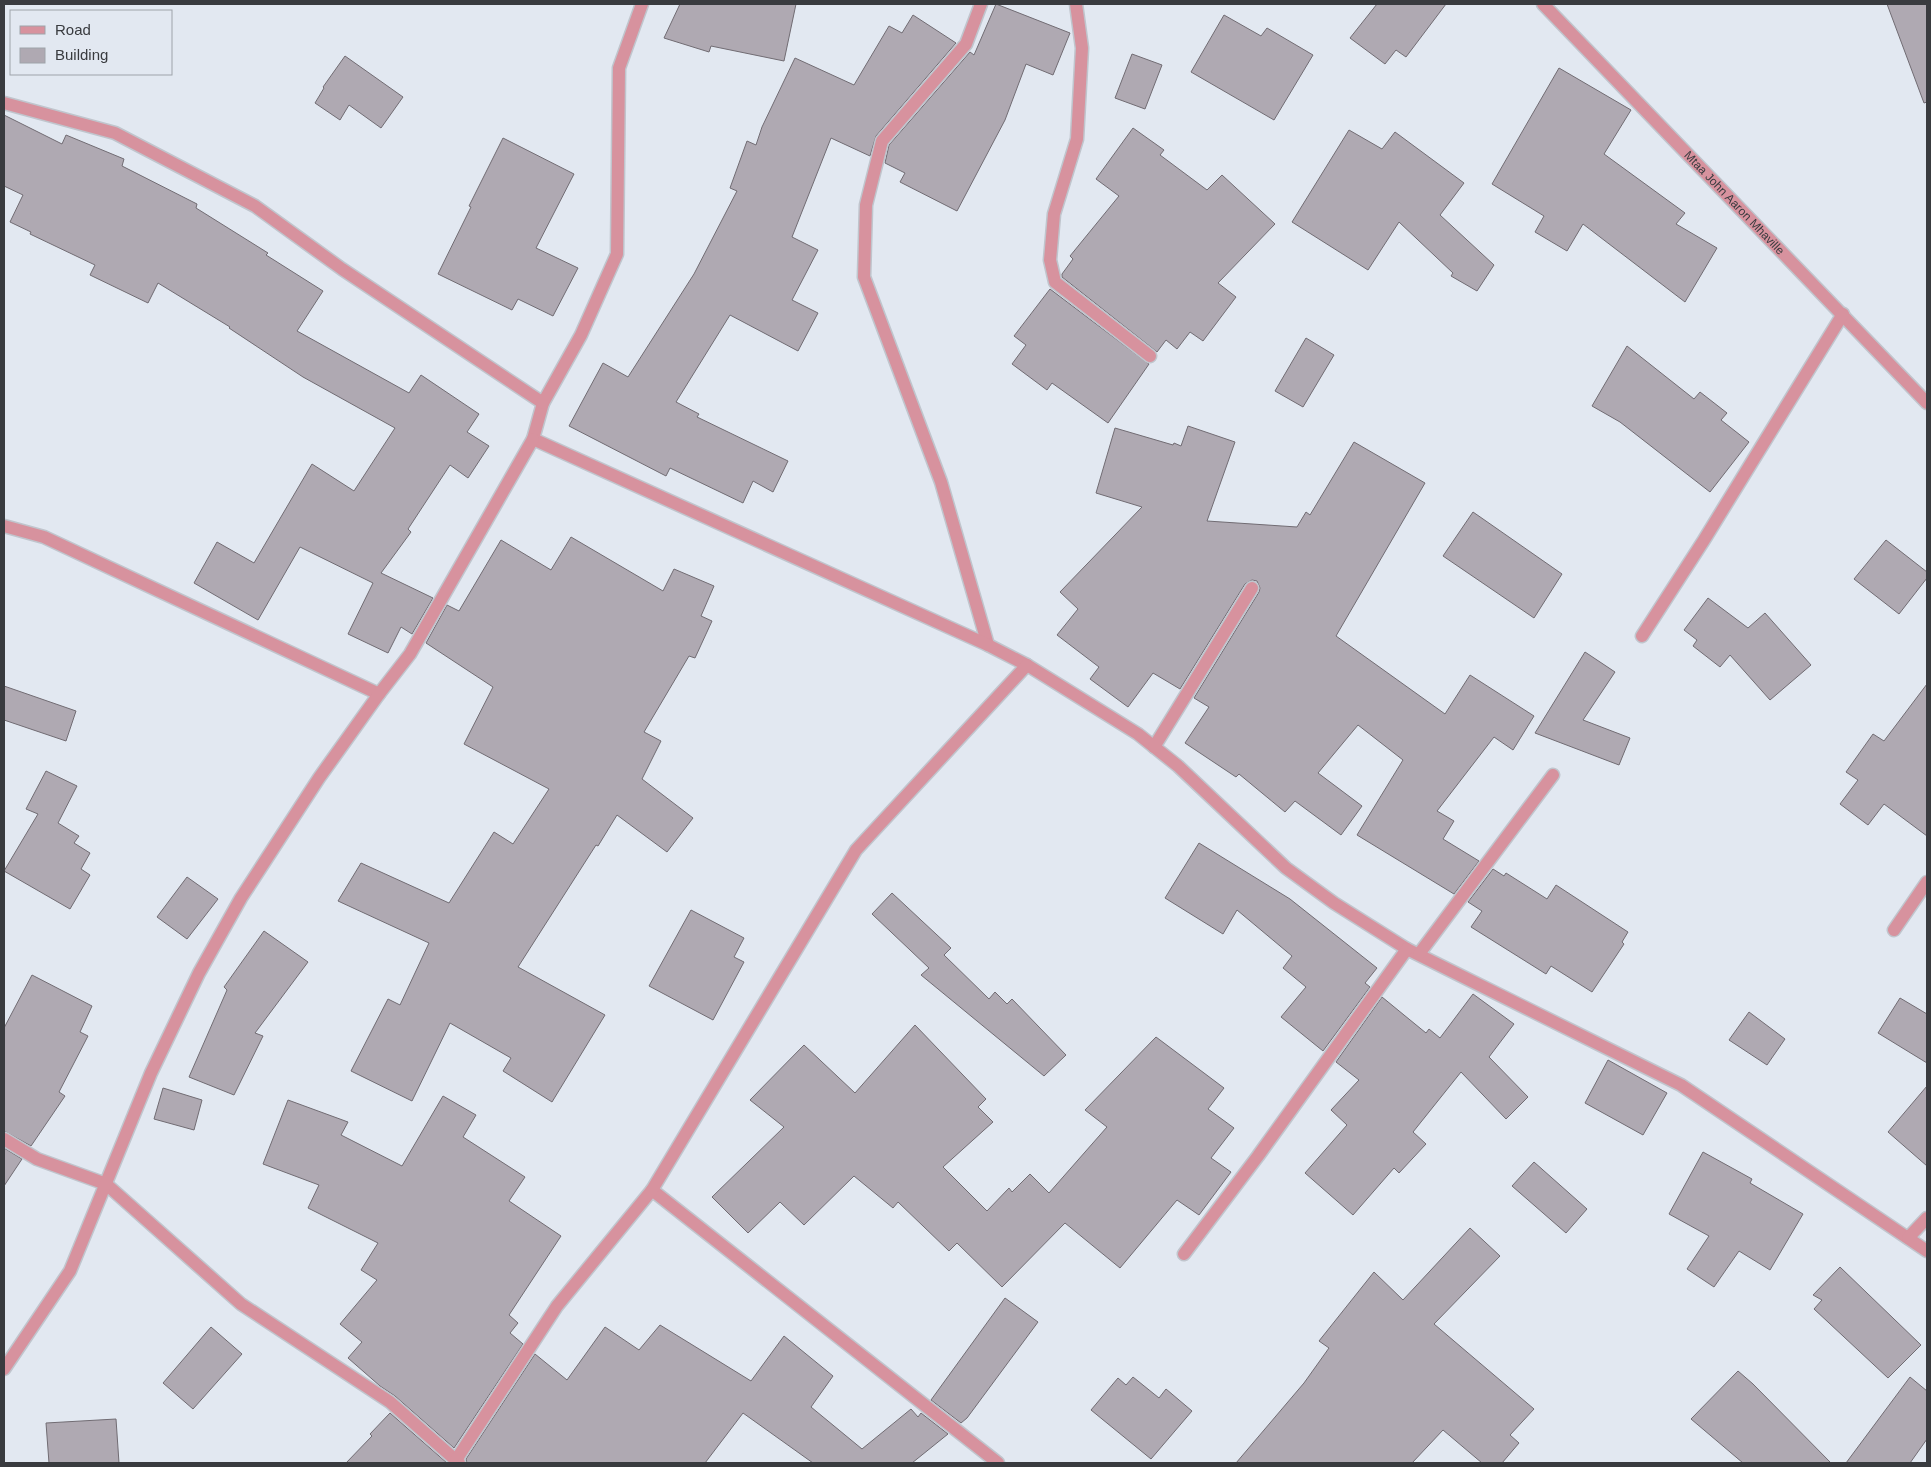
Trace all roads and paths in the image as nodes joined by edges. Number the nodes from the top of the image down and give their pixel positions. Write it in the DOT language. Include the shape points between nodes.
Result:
graph roads {
  1 [pos="642,4"];
  2 [pos="981,4"];
  3 [pos="1076,4"];
  4 [pos="1543,4"];
  5 [pos="4,103"];
  6 [pos="1843,314"];
  7 [pos="1150,356"];
  8 [pos="1927,402"];
  9 [pos="543,403"];
  10 [pos="533,439"];
  11 [pos="4,526"];
  12 [pos="1252,588"];
  13 [pos="1642,636"];
  14 [pos="988,645"];
  15 [pos="1027,665"];
  16 [pos="378,694"];
  17 [pos="1154,747"];
  18 [pos="1553,775"];
  19 [pos="1927,882"];
  20 [pos="1894,930"];
  21 [pos="1413,951"];
  22 [pos="4,1139"];
  23 [pos="106,1184"];
  24 [pos="652,1190"];
  25 [pos="1927,1218"];
  26 [pos="1908,1238"];
  27 [pos="1927,1251"];
  28 [pos="1184,1254"];
  29 [pos="4,1369"];
  30 [pos="458,1462"];
  31 [pos="998,1463"];
  1 -- 9 [label="street" via="619,68 617,254 581,336"];
  2 -- 14 [label="street" via="966,44 882,142 866,205 864,277 941,482"];
  3 -- 7 [label="street" via="1082,48 1077,139 1054,214 1050,260 1055,282"];
  4 -- 6 [label="street, Mtaa John Aaron Mhaville"];
  5 -- 9 [label="street" via="115,132 255,206 342,269"];
  6 -- 8 [label="street, Mtaa John Aaron Mhaville"];
  6 -- 13 [label="street"];
  9 -- 10 [label="street"];
  10 -- 14 [label="street"];
  10 -- 16 [label="street" via="410,654"];
  11 -- 16 [label="street" via="44,537"];
  12 -- 17 [label="street"];
  14 -- 15 [label="street"];
  15 -- 17 [label="street"];
  15 -- 24 [label="street" via="856,850"];
  16 -- 23 [label="street" via="241,898 199,972 151,1073"];
  17 -- 21 [label="street" via="1286,868 1334,903"];
  18 -- 21 [label="street"];
  19 -- 20 [label="street"];
  21 -- 26 [label="street" via="1681,1085"];
  21 -- 28 [label="street"];
  22 -- 23 [label="street" via="37,1159"];
  23 -- 29 [label="street" via="70,1271"];
  23 -- 30 [label="street" via="241,1304 390,1402"];
  24 -- 30 [label="street" via="557,1306"];
  24 -- 31 [label="street"];
  25 -- 26 [label="street"];
  26 -- 27 [label="street"];
}
